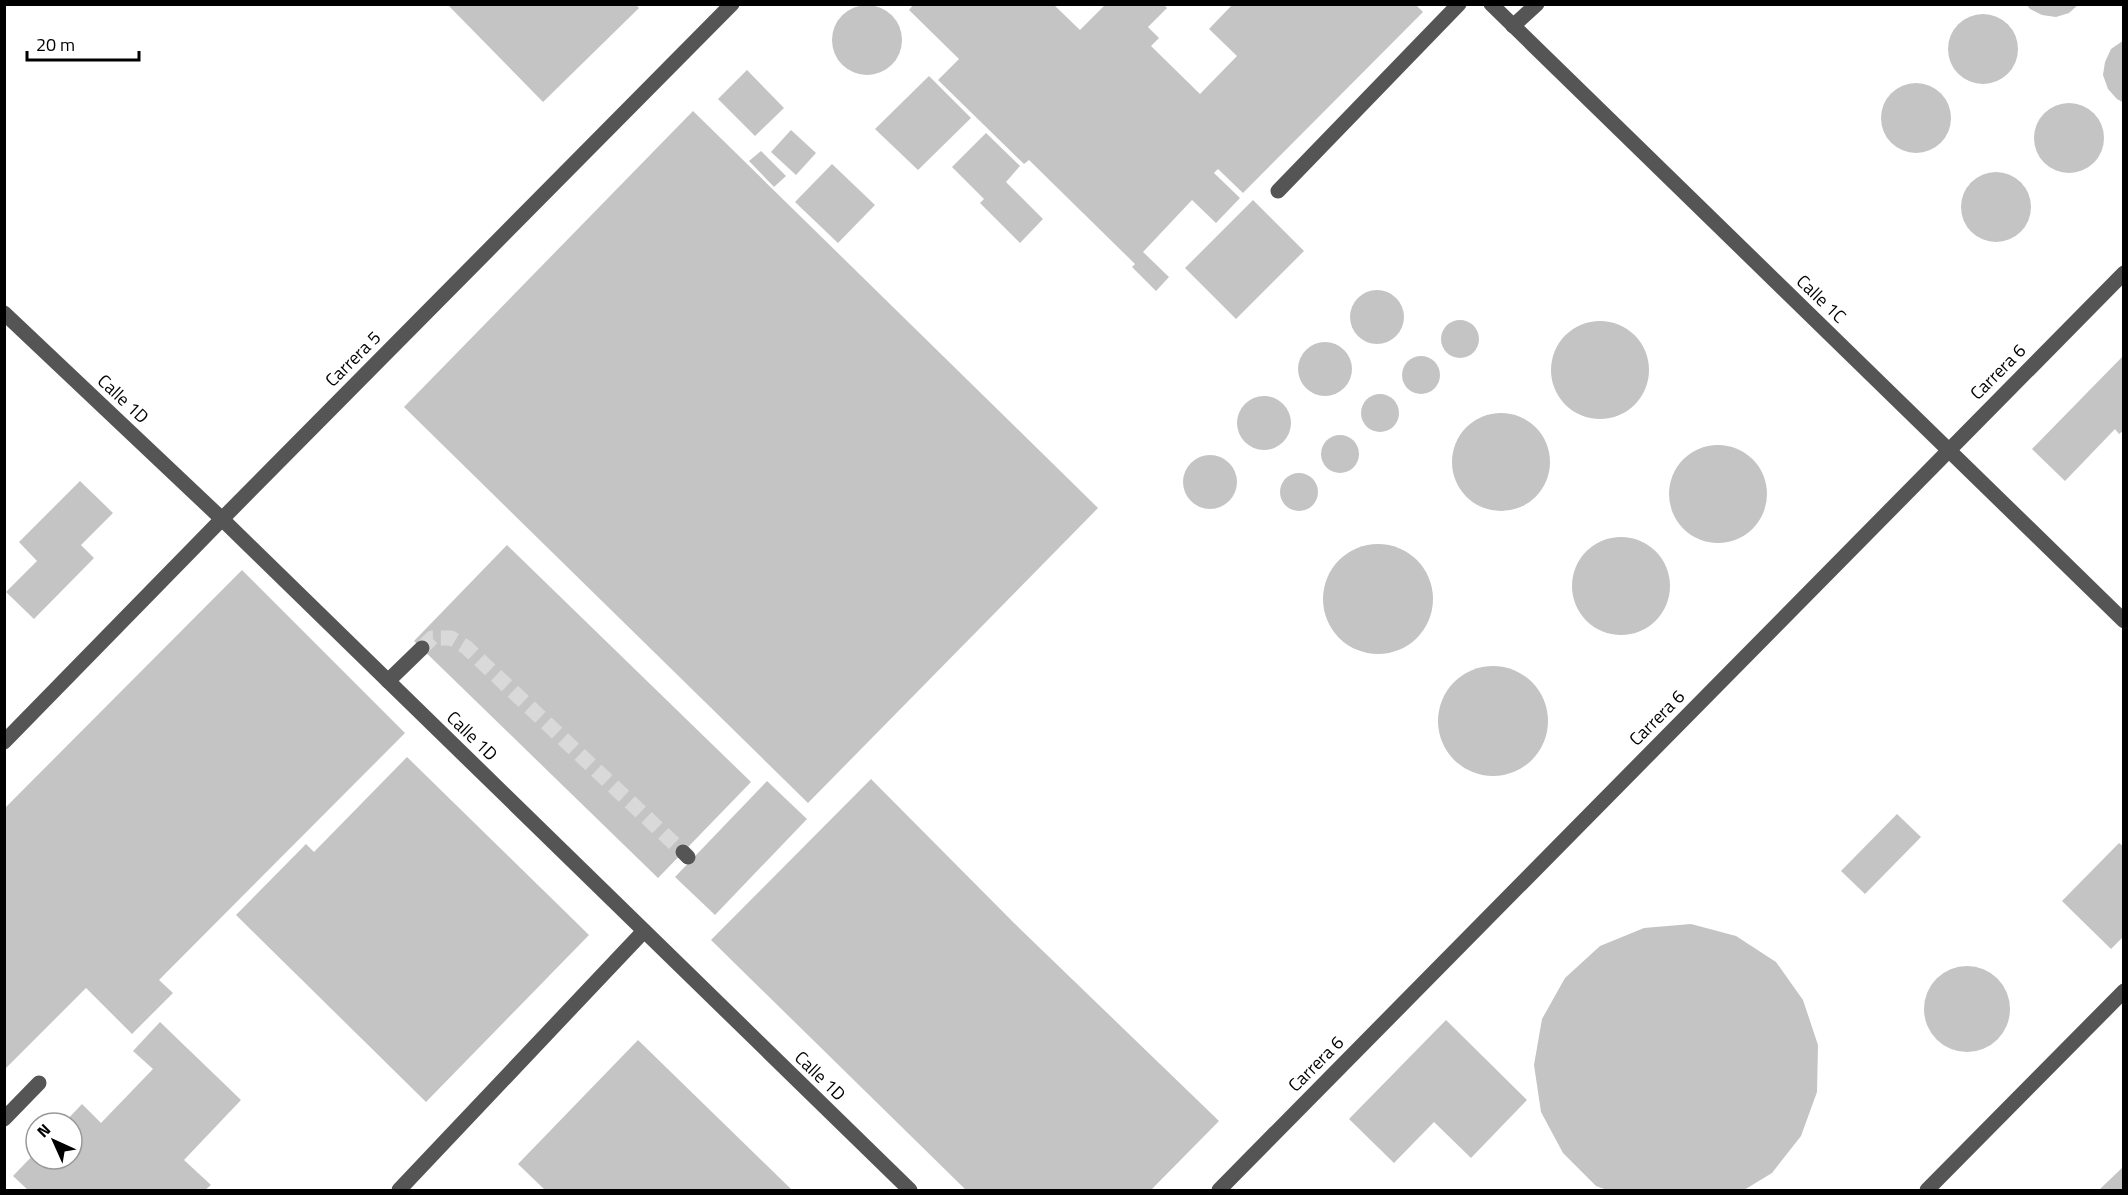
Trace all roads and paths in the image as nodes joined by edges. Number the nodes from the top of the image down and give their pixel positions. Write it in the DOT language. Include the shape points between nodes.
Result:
graph roads {
  1 [pos="732,4"];
  2 [pos="1459,4"];
  3 [pos="1491,4"];
  4 [pos="1537,4"];
  5 [pos="1513,26"];
  6 [pos="1278,191"];
  7 [pos="2124,273"];
  8 [pos="4,314"];
  9 [pos="1947,450"];
  10 [pos="222,519"];
  11 [pos="2121,615"];
  12 [pos="422,648"];
  13 [pos="388,681"];
  14 [pos="4,742"];
  15 [pos="644,931"];
  16 [pos="2124,991"];
  17 [pos="39,1083"];
  18 [pos="4,1119"];
  19 [pos="399,1191"];
  20 [pos="910,1191"];
  21 [pos="1219,1191"];
  22 [pos="1928,1191"];
  1 -- 10 [label="street, Carrera 5"];
  2 -- 6 [label="street"];
  3 -- 5 [label="street, Calle 1C"];
  4 -- 5 [label="street"];
  5 -- 9 [label="street, Calle 1C"];
  7 -- 9 [label="street, Carrera 6"];
  8 -- 10 [label="street, Calle 1D"];
  9 -- 11 [label="street, Calle 1C"];
  9 -- 21 [label="street, Carrera 6"];
  10 -- 13 [label="street, Calle 1D"];
  10 -- 14 [label="street, Carrera 5"];
  12 -- 13 [label="street"];
  13 -- 15 [label="street, Calle 1D"];
  15 -- 19 [label="street"];
  15 -- 20 [label="street, Calle 1D"];
  16 -- 22 [label="street"];
  17 -- 18 [label="street"];
}
